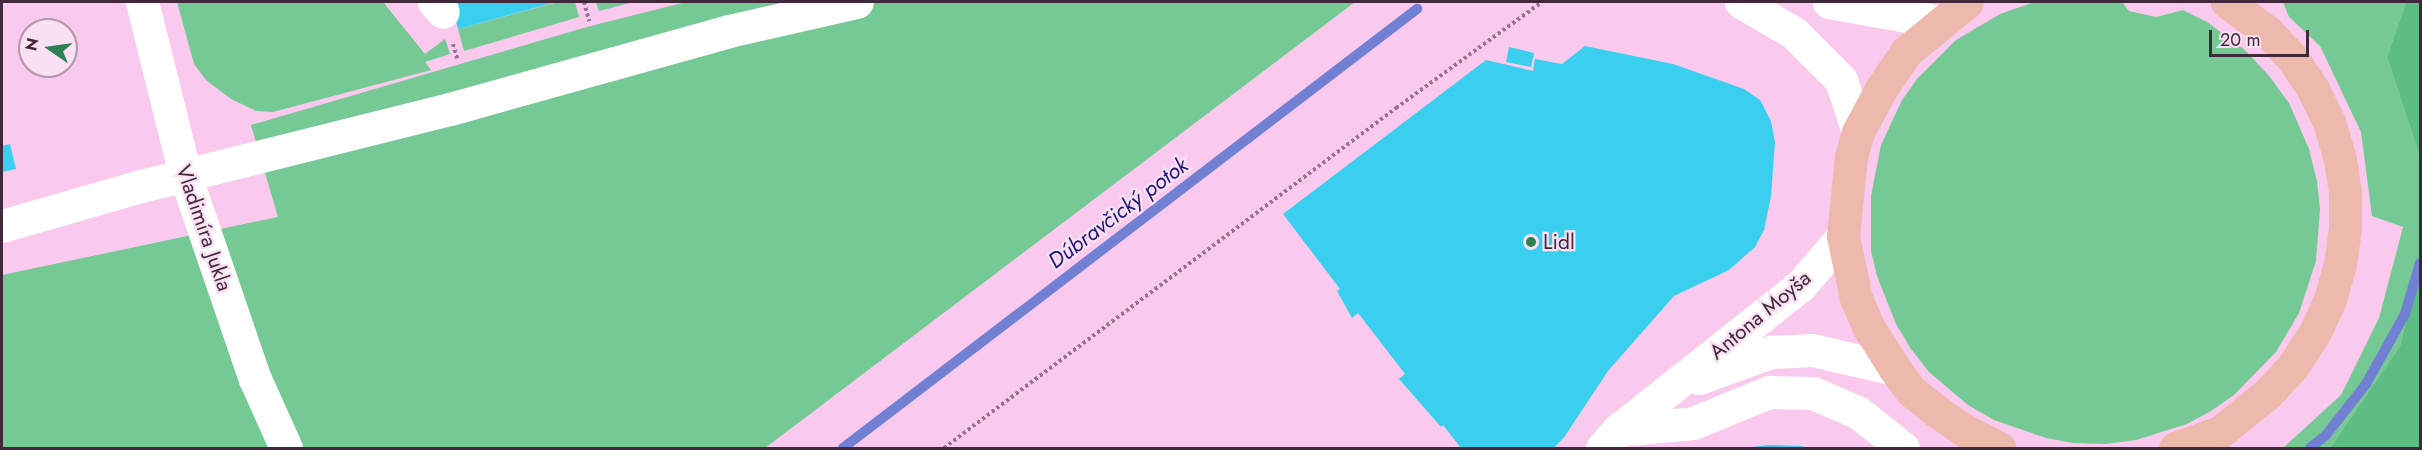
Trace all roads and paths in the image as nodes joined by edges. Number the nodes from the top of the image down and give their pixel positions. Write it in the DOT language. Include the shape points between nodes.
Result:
graph roads {
  1 [pos="142,2"];
  2 [pos="584,2"];
  3 [pos="857,2"];
  4 [pos="1542,2"];
  5 [pos="1741,2"];
  6 [pos="1829,2"];
  7 [pos="1967,2"];
  8 [pos="2236,4"];
  9 [pos="589,21"];
  10 [pos="1940,22"];
  11 [pos="1858,132"];
  12 [pos="185,175"];
  13 [pos="2,226"];
  14 [pos="1843,236"];
  15 [pos="1895,369"];
  16 [pos="1672,388"];
  17 [pos="1610,439"];
  18 [pos="2215,440"];
  19 [pos="286,448"];
  20 [pos="944,448"];
  21 [pos="1903,448"];
  22 [pos="1999,448"];
  23 [pos="2175,448"];
  1 -- 12 [label="street, Vladimíra Jukla"];
  2 -- 9 [label="path"];
  3 -- 12 [label="street"];
  4 -- 20 [label="path"];
  5 -- 11 [label="street" via="1794,33 1841,80"];
  6 -- 10 [label="street"];
  7 -- 10 [label="main road"];
  8 -- 18 [label="main road" via="2293,59 2313,89 2339,156 2345,228 2334,287 2314,334 2293,366 2267,394"];
  10 -- 11 [label="main road" via="1906,52"];
  11 -- 14 [label="main road" via="1846,182"];
  12 -- 13 [label="street"];
  12 -- 19 [label="street, Vladimíra Jukla" via="255,379"];
  14 -- 15 [label="main road" via="1856,298 1869,328"];
  14 -- 16 [label="street, Antona Moyša" via="1800,286"];
  15 -- 16 [label="street, Antona Moyša" via="1812,350 1771,352"];
  15 -- 22 [label="main road" via="1911,391 1935,410"];
  16 -- 17 [label="street, Antona Moyša"];
  17 -- 21 [label="street" via="1693,423 1769,392 1813,393 1859,413"];
  18 -- 23 [label="main road"];
}
